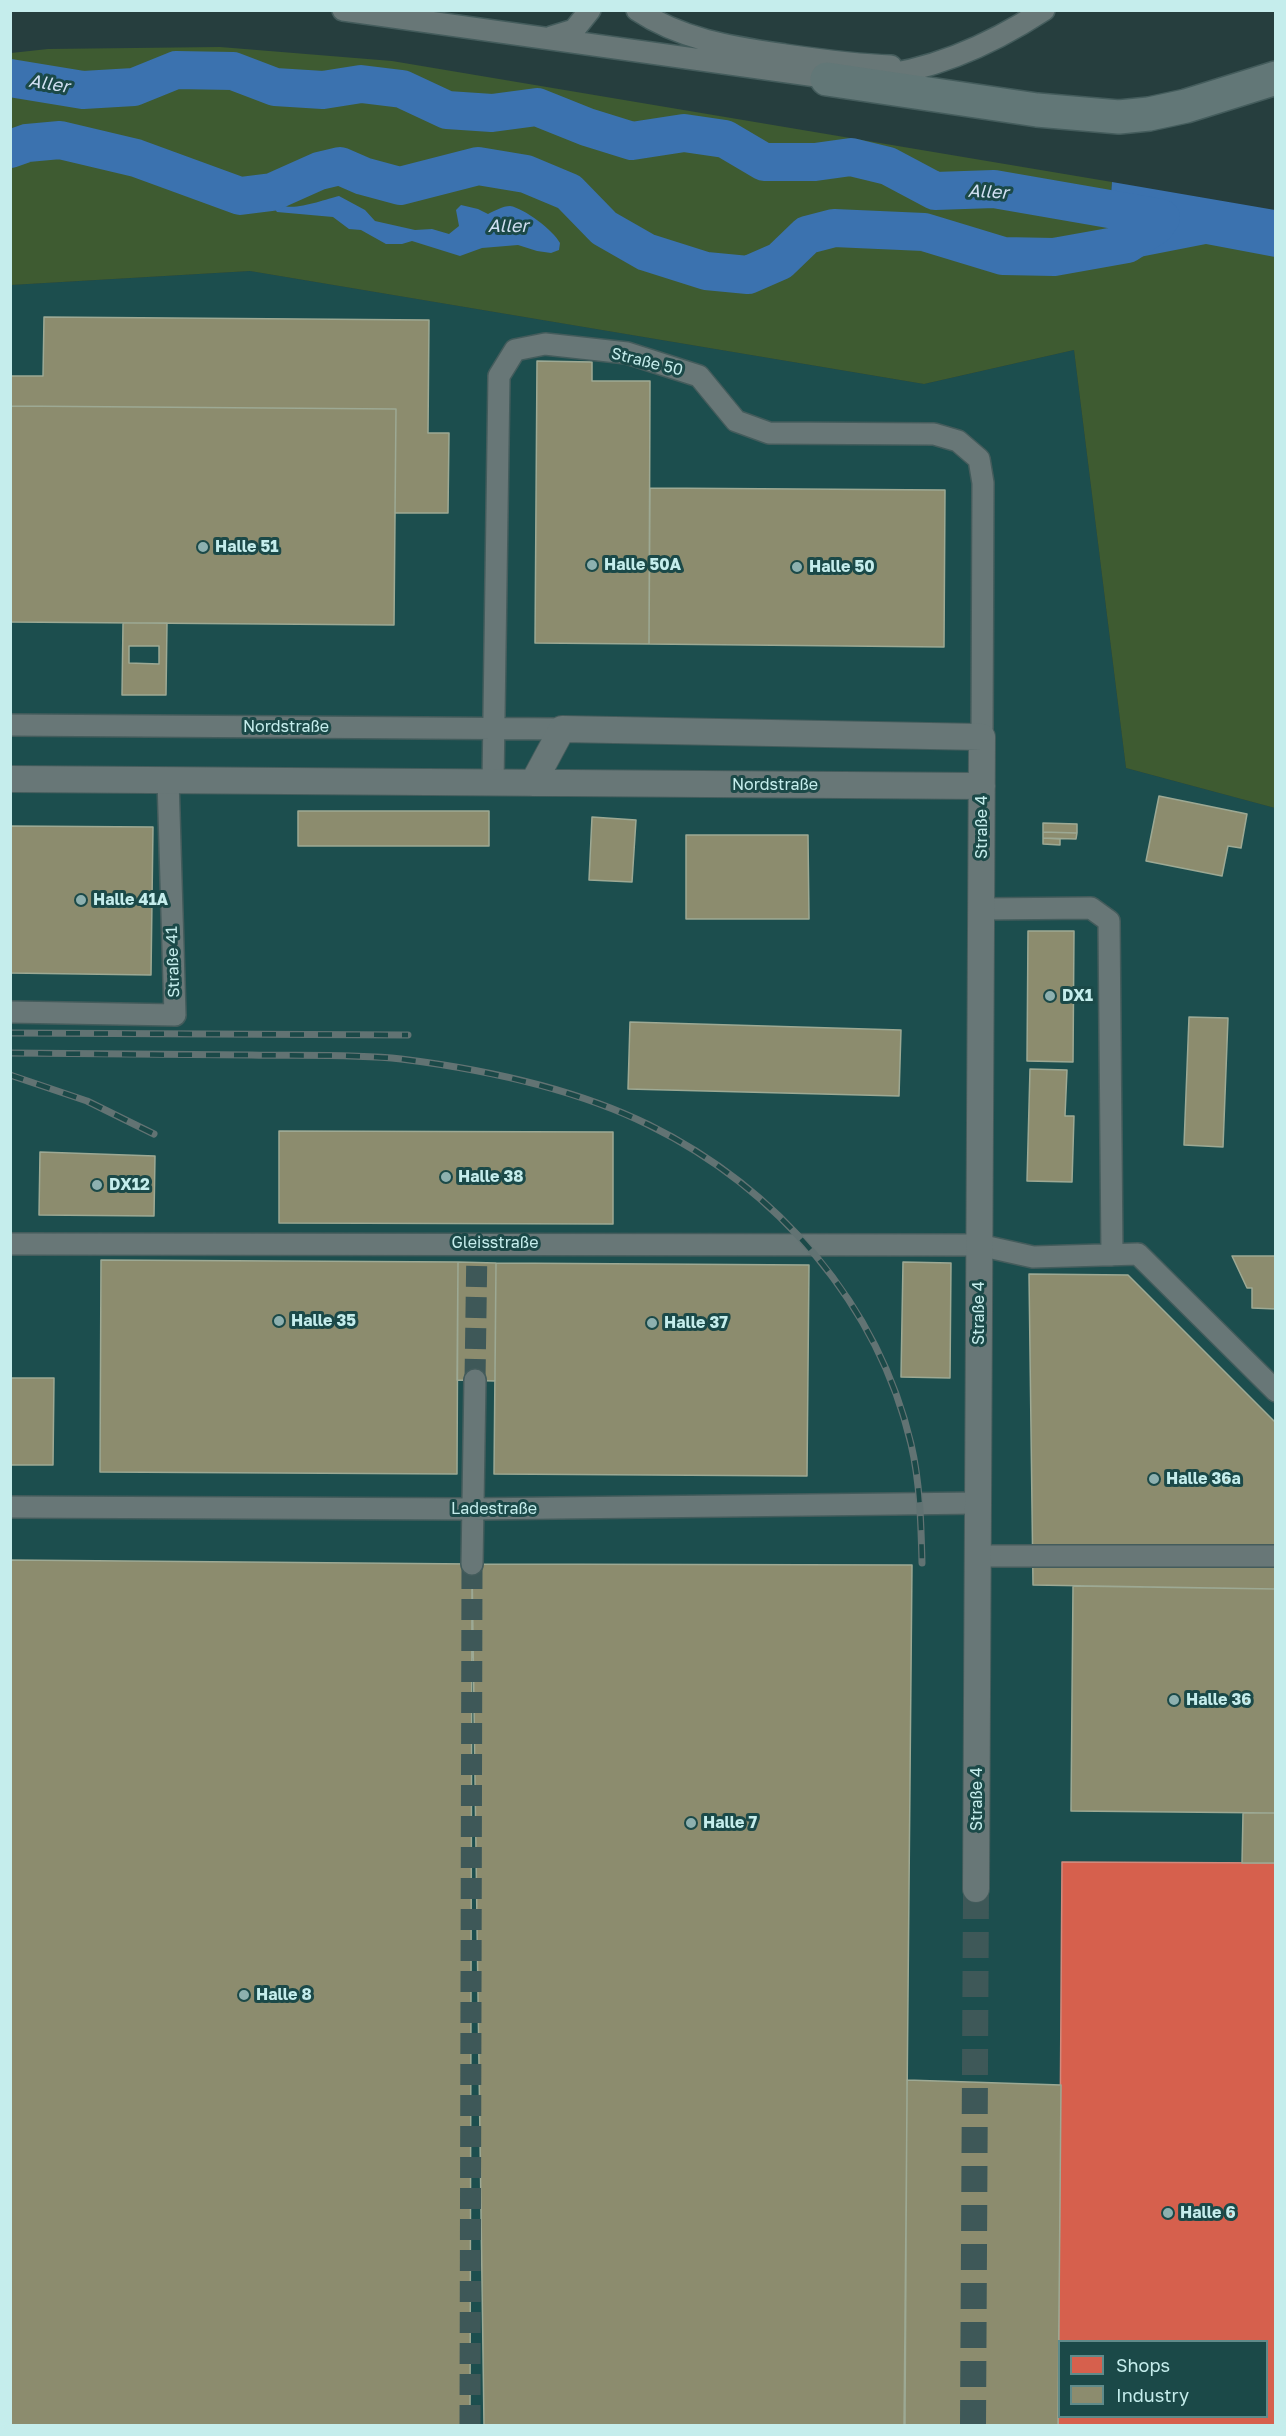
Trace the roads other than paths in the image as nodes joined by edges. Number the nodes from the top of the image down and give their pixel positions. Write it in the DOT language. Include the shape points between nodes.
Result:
graph roads {
  1 [pos="344,10"];
  2 [pos="590,10"];
  3 [pos="636,10"];
  4 [pos="1044,10"];
  5 [pos="538,37"];
  6 [pos="953,56"];
  7 [pos="1275,78"];
  8 [pos="827,79"];
  9 [pos="10,725"];
  10 [pos="493,729"];
  11 [pos="562,729"];
  12 [pos="982,737"];
  13 [pos="10,779"];
  14 [pos="168,779"];
  15 [pos="492,783"];
  16 [pos="533,783"];
  17 [pos="982,786"];
  18 [pos="981,909"];
  19 [pos="10,1012"];
  20 [pos="10,1244"];
  21 [pos="979,1245"];
  22 [pos="1112,1255"];
  23 [pos="475,1380"];
  24 [pos="1275,1390"];
  25 [pos="978,1503"];
  26 [pos="10,1507"];
  27 [pos="473,1509"];
  28 [pos="978,1556"];
  29 [pos="1275,1556"];
  30 [pos="472,1564"];
  31 [pos="976,1889"];
  1 -- 5 [label="street"];
  2 -- 5 [label="street" via="574,30 554,38"];
  3 -- 6 [label="street" via="674,32 698,39 828,61 893,66"];
  4 -- 6 [label="street" via="999,37"];
  5 -- 8 [label="street"];
  6 -- 8 [label="street" via="882,75"];
  7 -- 8 [label="main road" via="1186,106 1119,117 1037,110"];
  9 -- 10 [label="street, Nordstraße"];
  10 -- 11 [label="street, Nordstraße"];
  10 -- 12 [label="street, Straße 50" via="499,376 515,350 545,344 627,353 699,376 736,421 769,433 934,434 958,441 979,459 984,483"];
  10 -- 15 [label="street, Straße 50"];
  11 -- 12 [label="street, Nordstraße"];
  11 -- 16 [label="street"];
  12 -- 17 [label="street, Straße 4"];
  13 -- 14 [label="street, Nordstraße"];
  14 -- 15 [label="street, Nordstraße"];
  14 -- 19 [label="street, Straße 41" via="175,1016"];
  15 -- 16 [label="street, Nordstraße"];
  16 -- 17 [label="street, Nordstraße"];
  17 -- 18 [label="street, Straße 4"];
  18 -- 21 [label="street, Straße 4"];
  18 -- 22 [label="street" via="1091,908 1109,921"];
  20 -- 21 [label="street, Gleisstraße"];
  21 -- 22 [label="street, Gleisstraße" via="1033,1257"];
  21 -- 25 [label="street, Straße 4"];
  22 -- 24 [label="street, Gleisstraße" via="1138,1254"];
  23 -- 27 [label="street"];
  25 -- 27 [label="street, Ladestraße"];
  25 -- 28 [label="street, Straße 4"];
  26 -- 27 [label="street, Ladestraße"];
  27 -- 30 [label="street"];
  28 -- 29 [label="street"];
  28 -- 31 [label="street, Straße 4"];
}
